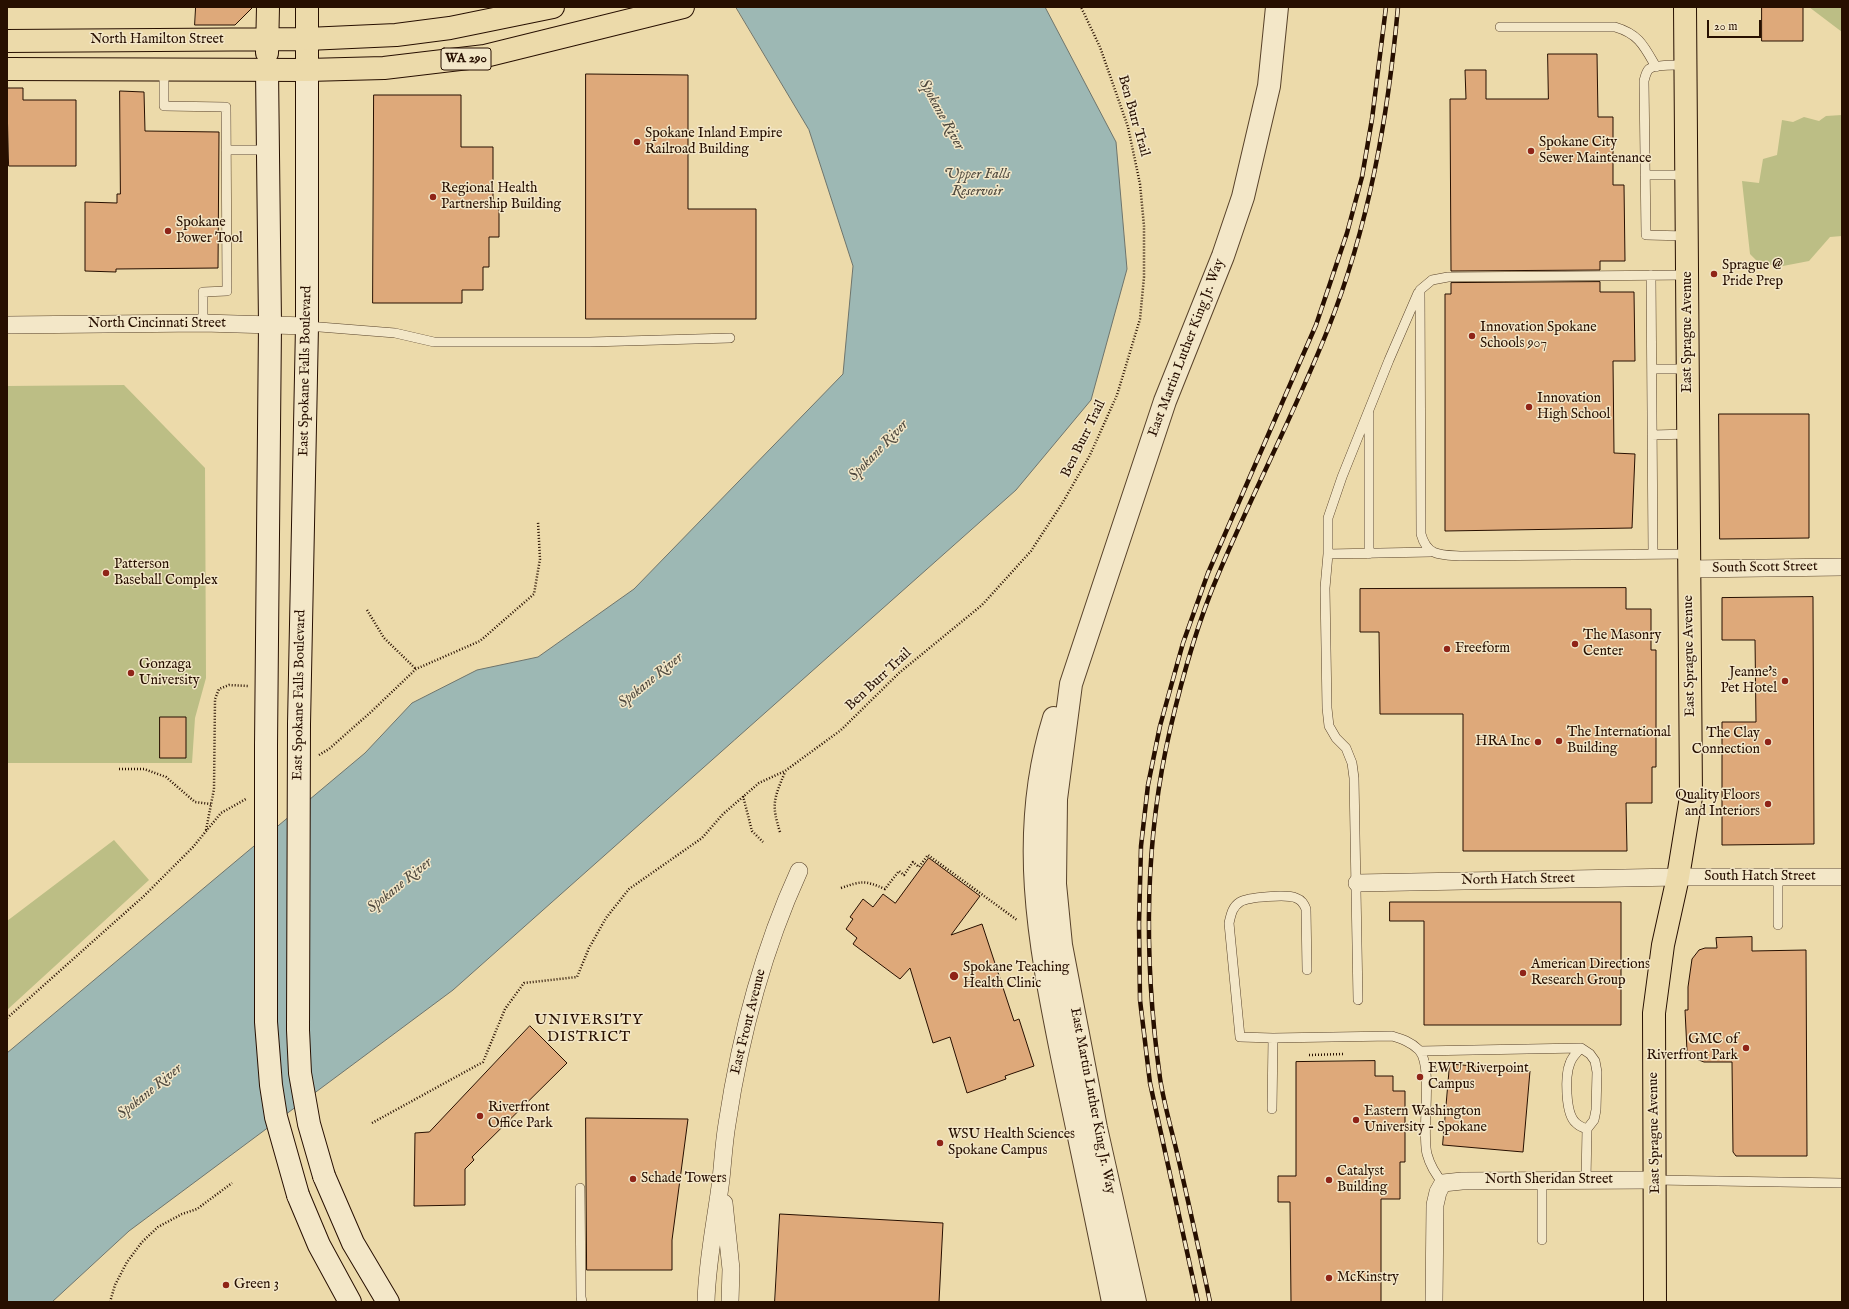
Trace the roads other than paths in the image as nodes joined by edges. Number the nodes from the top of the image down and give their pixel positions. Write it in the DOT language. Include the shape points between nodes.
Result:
graph roads {
  1 [pos="268,7"];
  2 [pos="307,7"];
  3 [pos="552,7"];
  4 [pos="683,7"];
  5 [pos="1277,7"];
  6 [pos="1686,7"];
  7 [pos="1500,27"];
  8 [pos="267,39"];
  9 [pos="308,39"];
  10 [pos="7,40"];
  11 [pos="1686,65"];
  12 [pos="1656,67"];
  13 [pos="7,69"];
  14 [pos="164,69"];
  15 [pos="267,70"];
  16 [pos="307,70"];
  17 [pos="226,150"];
  18 [pos="268,150"];
  19 [pos="1645,175"];
  20 [pos="1687,175"];
  21 [pos="1688,236"];
  22 [pos="1652,275"];
  23 [pos="1688,275"];
  24 [pos="1420,290"];
  25 [pos="203,323"];
  26 [pos="270,324"];
  27 [pos="7,325"];
  28 [pos="307,326"];
  29 [pos="730,338"];
  30 [pos="1652,369"];
  31 [pos="1689,369"];
  32 [pos="1369,408"];
  33 [pos="1689,434"];
  34 [pos="1652,435"];
  35 [pos="1431,552"];
  36 [pos="1328,554"];
  37 [pos="1370,554"];
  38 [pos="1653,554"];
  39 [pos="1689,562"];
  40 [pos="1842,567"];
  41 [pos="1071,684"];
  42 [pos="799,871"];
  43 [pos="1678,877"];
  44 [pos="1778,877"];
  45 [pos="1842,877"];
  46 [pos="1357,883"];
  47 [pos="1778,926"];
  48 [pos="1307,970"];
  49 [pos="1358,1000"];
  50 [pos="1273,1038"];
  51 [pos="1582,1048"];
  52 [pos="1420,1051"];
  53 [pos="1272,1108"];
  54 [pos="1587,1129"];
  55 [pos="721,1178"];
  56 [pos="1542,1180"];
  57 [pos="1586,1180"];
  58 [pos="1655,1180"];
  59 [pos="1443,1183"];
  60 [pos="1842,1183"];
  61 [pos="580,1188"];
  62 [pos="1542,1240"];
  63 [pos="350,1302"];
  64 [pos="388,1302"];
  65 [pos="582,1302"];
  66 [pos="706,1302"];
  67 [pos="730,1302"];
  68 [pos="1113,1302"];
  69 [pos="1135,1302"];
  70 [pos="1434,1302"];
  71 [pos="1655,1302"];
  1 -- 8 [label="main road"];
  2 -- 9 [label="main road"];
  3 -- 9 [label="main road, WA 290" via="416,33"];
  4 -- 16 [label="main road, WA 290" via="485,56 384,68"];
  5 -- 41 [label="main road, East Martin Luther King Jr. Way" via="1269,86 1243,197 1223,256 1165,401"];
  6 -- 11 [label="main road, East Sprague Avenue"];
  7 -- 12 [label="lane" via="1615,27 1627,30 1645,47"];
  8 -- 9 [label="main road, North Hamilton Street"];
  8 -- 10 [label="main road, North Hamilton Street"];
  8 -- 15 [label="main road"];
  9 -- 16 [label="main road"];
  11 -- 12 [label="lane"];
  11 -- 20 [label="main road, East Sprague Avenue"];
  12 -- 19 [label="lane" via="1650,68 1644,81"];
  13 -- 14 [label="main road, North Hamilton Street"];
  14 -- 15 [label="main road, North Hamilton Street"];
  14 -- 17 [label="lane" via="164,106 226,107"];
  15 -- 16 [label="main road, North Hamilton Street / WA 290"];
  15 -- 18 [label="main road"];
  16 -- 28 [label="main road, East Spokane Falls Boulevard"];
  17 -- 18 [label="lane"];
  17 -- 25 [label="lane" via="227,291 203,292"];
  18 -- 26 [label="main road"];
  19 -- 20 [label="lane"];
  19 -- 21 [label="lane" via="1646,235"];
  20 -- 21 [label="main road, East Sprague Avenue"];
  21 -- 23 [label="main road, East Sprague Avenue"];
  22 -- 23 [label="lane"];
  22 -- 24 [label="lane" via="1448,277 1432,280"];
  22 -- 30 [label="lane"];
  23 -- 31 [label="main road, East Sprague Avenue"];
  24 -- 32 [label="lane"];
  24 -- 35 [label="lane" via="1420,534 1423,544"];
  25 -- 26 [label="street, North Cincinnati Street"];
  25 -- 27 [label="street, North Cincinnati Street"];
  26 -- 28 [label="street, North Cincinnati Street"];
  26 -- 63 [label="main road, bridge" via="266,744 267,1053 276,1117 298,1195 319,1246"];
  28 -- 29 [label="lane" via="395,333 434,342 590,342"];
  28 -- 64 [label="main road, East Spokane Falls Boulevard, bridge" via="299,724 300,1073 309,1124 324,1176 352,1243"];
  30 -- 31 [label="lane"];
  30 -- 34 [label="lane"];
  31 -- 33 [label="main road, East Sprague Avenue"];
  32 -- 36 [label="lane" via="1328,518"];
  32 -- 37 [label="lane"];
  33 -- 34 [label="lane"];
  33 -- 39 [label="main road, East Sprague Avenue"];
  34 -- 38 [label="lane"];
  35 -- 37 [label="lane"];
  35 -- 38 [label="lane" via="1460,556"];
  36 -- 37 [label="lane"];
  36 -- 46 [label="lane" via="1325,588 1326,708 1329,726 1346,748 1353,770"];
  38 -- 39 [label="lane"];
  39 -- 40 [label="street, South Scott Street"];
  39 -- 43 [label="main road, East Sprague Avenue" via="1691,798"];
  41 -- 68 [label="main road, East Martin Luther King Jr. Way" via="1062,696 1042,765 1034,853 1036,895 1049,992"];
  41 -- 69 [label="main road, East Martin Luther King Jr. Way" via="1056,799 1055,884 1059,924 1096,1128"];
  42 -- 55 [label="street, East Front Avenue" via="772,934 747,1022 726,1125"];
  43 -- 44 [label="street, South Hatch Street"];
  43 -- 46 [label="street, North Hatch Street"];
  43 -- 58 [label="main road, East Sprague Avenue" via="1663,945 1654,1013"];
  44 -- 45 [label="street, South Hatch Street"];
  44 -- 47 [label="lane"];
  46 -- 49 [label="lane"];
  48 -- 50 [label="lane" via="1306,909 1302,901 1295,897 1252,897 1240,902 1232,911 1229,924 1240,1037"];
  50 -- 52 [label="lane" via="1392,1036 1408,1041"];
  50 -- 53 [label="lane"];
  51 -- 52 [label="lane"];
  51 -- 54 [label="lane" via="1595,1061 1597,1072 1596,1110 1594,1120"];
  51 -- 54 [label="lane" via="1570,1062 1568,1100 1569,1113 1576,1123"];
  52 -- 59 [label="lane" via="1425,1068 1427,1153 1433,1169"];
  54 -- 57 [label="lane"];
  55 -- 66 [label="street, East Front Avenue" via="707,1269"];
  55 -- 67 [label="street, East Front Avenue" via="731,1269"];
  56 -- 57 [label="street, North Sheridan Street"];
  56 -- 59 [label="street, North Sheridan Street" via="1462,1180"];
  56 -- 62 [label="lane"];
  57 -- 58 [label="street, North Sheridan Street"];
  58 -- 60 [label="lane"];
  58 -- 71 [label="main road, East Sprague Avenue"];
  59 -- 70 [label="street" via="1435,1205"];
  61 -- 65 [label="lane"];
}
